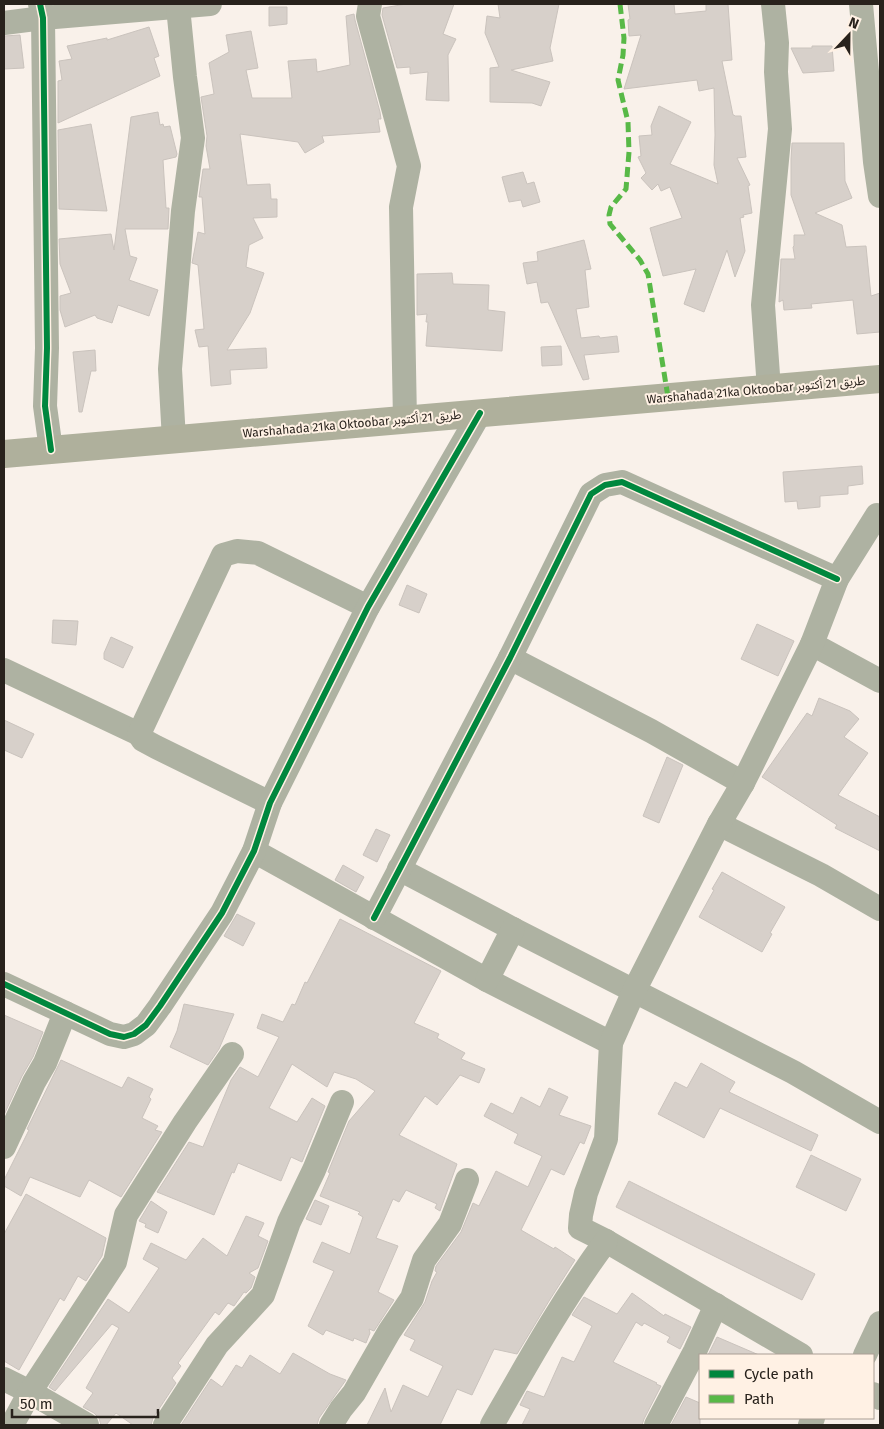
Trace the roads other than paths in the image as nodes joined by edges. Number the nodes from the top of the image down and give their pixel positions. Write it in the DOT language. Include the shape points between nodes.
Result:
graph roads {
  1 [pos="210,4"];
  2 [pos="370,4"];
  3 [pos="773,4"];
  4 [pos="861,4"];
  5 [pos="178,7"];
  6 [pos="41,11"];
  7 [pos="4,23"];
  8 [pos="880,196"];
  9 [pos="880,379"];
  10 [pos="769,388"];
  11 [pos="480,413"];
  12 [pos="405,420"];
  13 [pos="174,440"];
  14 [pos="52,450"];
  15 [pos="4,454"];
  16 [pos="877,515"];
  17 [pos="837,579"];
  18 [pos="368,607"];
  19 [pos="812,644"];
  20 [pos="510,658"];
  21 [pos="4,670"];
  22 [pos="880,681"];
  23 [pos="139,734"];
  24 [pos="742,783"];
  25 [pos="270,803"];
  26 [pos="719,824"];
  27 [pos="254,851"];
  28 [pos="400,870"];
  29 [pos="880,909"];
  30 [pos="374,918"];
  31 [pos="513,929"];
  32 [pos="488,980"];
  33 [pos="4,984"];
  34 [pos="634,991"];
  35 [pos="65,1013"];
  36 [pos="611,1043"];
  37 [pos="232,1054"];
  38 [pos="342,1102"];
  39 [pos="880,1122"];
  40 [pos="4,1147"];
  41 [pos="467,1180"];
  42 [pos="606,1241"];
  43 [pos="716,1305"];
  44 [pos="880,1323"];
  45 [pos="800,1354"];
  46 [pos="865,1354"];
  47 [pos="4,1379"];
  48 [pos="30,1392"];
  49 [pos="12,1425"];
  50 [pos="87,1425"];
  51 [pos="165,1425"];
  52 [pos="331,1425"];
  53 [pos="492,1425"];
  54 [pos="656,1425"];
  1 -- 5 [label="street"];
  2 -- 12 [label="street" via="368,16 409,166 401,207"];
  3 -- 10 [label="street" via="780,129 763,305"];
  4 -- 8 [label="street"];
  5 -- 6 [label="street"];
  5 -- 13 [label="street" via="193,138 183,211 170,370"];
  6 -- 7 [label="street"];
  6 -- 14 [label="street" via="47,348 45,406"];
  9 -- 10 [label="main road, Warshahada 21ka Oktoobar طريق 21 أكتوبر"];
  10 -- 11 [label="main road, Warshahada 21ka Oktoobar طريق 21 أكتوبر"];
  11 -- 12 [label="main road, Warshahada 21ka Oktoobar طريق 21 أكتوبر"];
  11 -- 18 [label="street"];
  12 -- 13 [label="main road, Warshahada 21ka Oktoobar طريق 21 أكتوبر"];
  13 -- 14 [label="main road, Warshahada 21ka Oktoobar طريق 21 أكتوبر"];
  14 -- 15 [label="main road, Warshahada 21ka Oktoobar طريق 21 أكتوبر"];
  16 -- 17 [label="street"];
  17 -- 19 [label="street"];
  17 -- 20 [label="street" via="622,482 605,485 591,494"];
  18 -- 23 [label="street" via="258,553 237,551 223,555"];
  18 -- 25 [label="street"];
  19 -- 22 [label="street"];
  19 -- 24 [label="street"];
  20 -- 24 [label="street" via="651,731"];
  20 -- 28 [label="street"];
  21 -- 23 [label="street"];
  23 -- 25 [label="street" via="156,747"];
  24 -- 26 [label="street"];
  25 -- 27 [label="street"];
  26 -- 29 [label="street" via="821,875"];
  26 -- 34 [label="street"];
  27 -- 30 [label="street"];
  27 -- 35 [label="street" via="222,913 146,1025 124,1037"];
  28 -- 30 [label="street"];
  28 -- 31 [label="street"];
  30 -- 32 [label="street"];
  31 -- 32 [label="street"];
  31 -- 34 [label="street"];
  32 -- 36 [label="street"];
  33 -- 35 [label="street"];
  34 -- 36 [label="street"];
  34 -- 39 [label="street" via="793,1072"];
  35 -- 40 [label="street" via="45,1063"];
  36 -- 42 [label="street" via="606,1139 586,1193 580,1228"];
  37 -- 48 [label="street" via="126,1215 115,1262"];
  38 -- 51 [label="street" via="289,1222 263,1295 217,1345"];
  41 -- 52 [label="street" via="450,1224 424,1260 412,1298"];
  42 -- 43 [label="street"];
  42 -- 53 [label="street" via="542,1337"];
  43 -- 45 [label="street"];
  43 -- 54 [label="street"];
  44 -- 46 [label="street"];
  47 -- 48 [label="street"];
  48 -- 49 [label="street"];
  48 -- 50 [label="street"];
}
